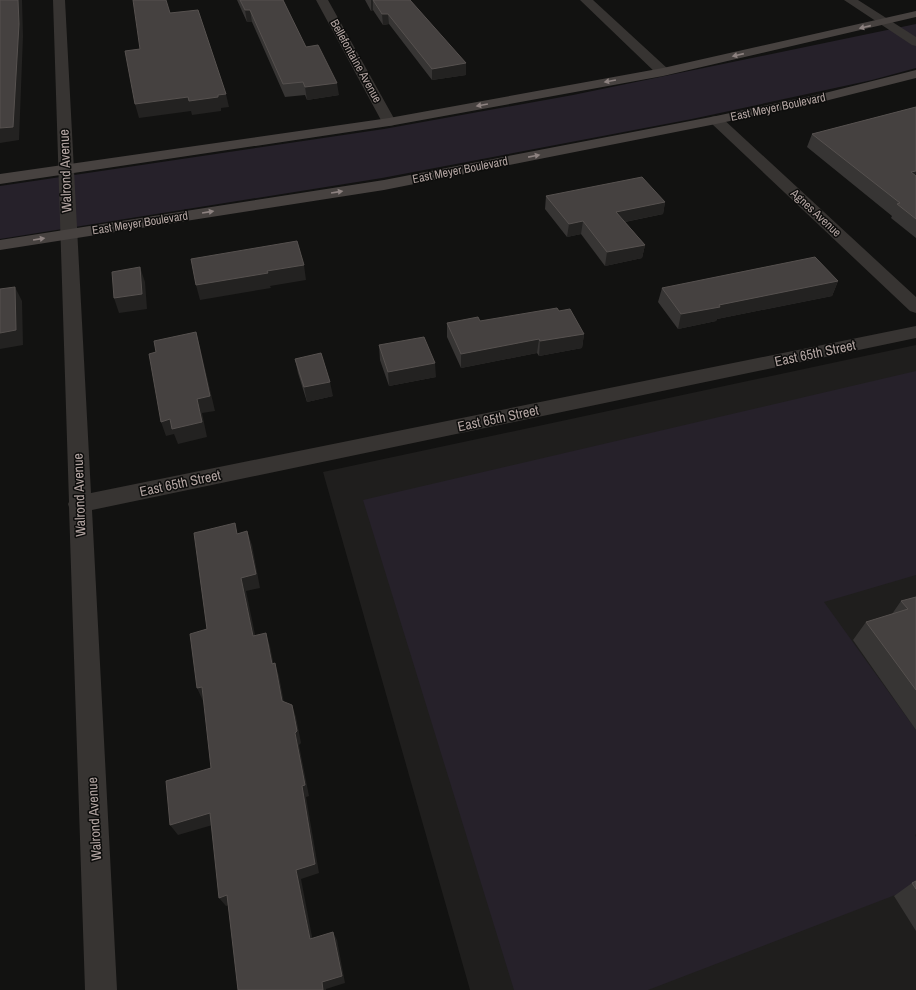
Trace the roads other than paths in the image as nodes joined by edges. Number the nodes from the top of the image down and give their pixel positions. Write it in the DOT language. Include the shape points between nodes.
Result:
graph roads {
  1 [pos="59,0"];
  2 [pos="322,0"];
  3 [pos="586,0"];
  4 [pos="850,0"];
  5 [pos="916,14"];
  6 [pos="885,22"];
  7 [pos="916,42"];
  8 [pos="663,72"];
  9 [pos="916,74"];
  10 [pos="716,120"];
  11 [pos="389,122"];
  12 [pos="65,170"];
  13 [pos="0,179"];
  14 [pos="68,234"];
  15 [pos="0,245"];
  16 [pos="916,307"];
  17 [pos="916,332"];
  18 [pos="79,504"];
  19 [pos="101,990"];
  1 -- 12 [label="street, Walrond Avenue"];
  2 -- 11 [label="street, Bellefontaine Avenue"];
  3 -- 8 [label="street"];
  4 -- 6 [label="street"];
  5 -- 6 [label="main road"];
  6 -- 7 [label="street"];
  6 -- 8 [label="main road, one-way"];
  8 -- 11 [label="main road, one-way"];
  9 -- 10 [label="main road, East Meyer Boulevard" via="825,97"];
  14 -- 10 [label="main road, East Meyer Boulevard, one-way" via="384,185"];
  10 -- 16 [label="street, Agnes Avenue"];
  11 -- 12 [label="main road"];
  12 -- 13 [label="main road"];
  12 -- 14 [label="street, Walrond Avenue"];
  15 -- 14 [label="main road, East Meyer Boulevard, one-way"];
  14 -- 18 [label="street, Walrond Avenue"];
  17 -- 18 [label="street, East 65th Street"];
  18 -- 19 [label="street, Walrond Avenue"];
}
